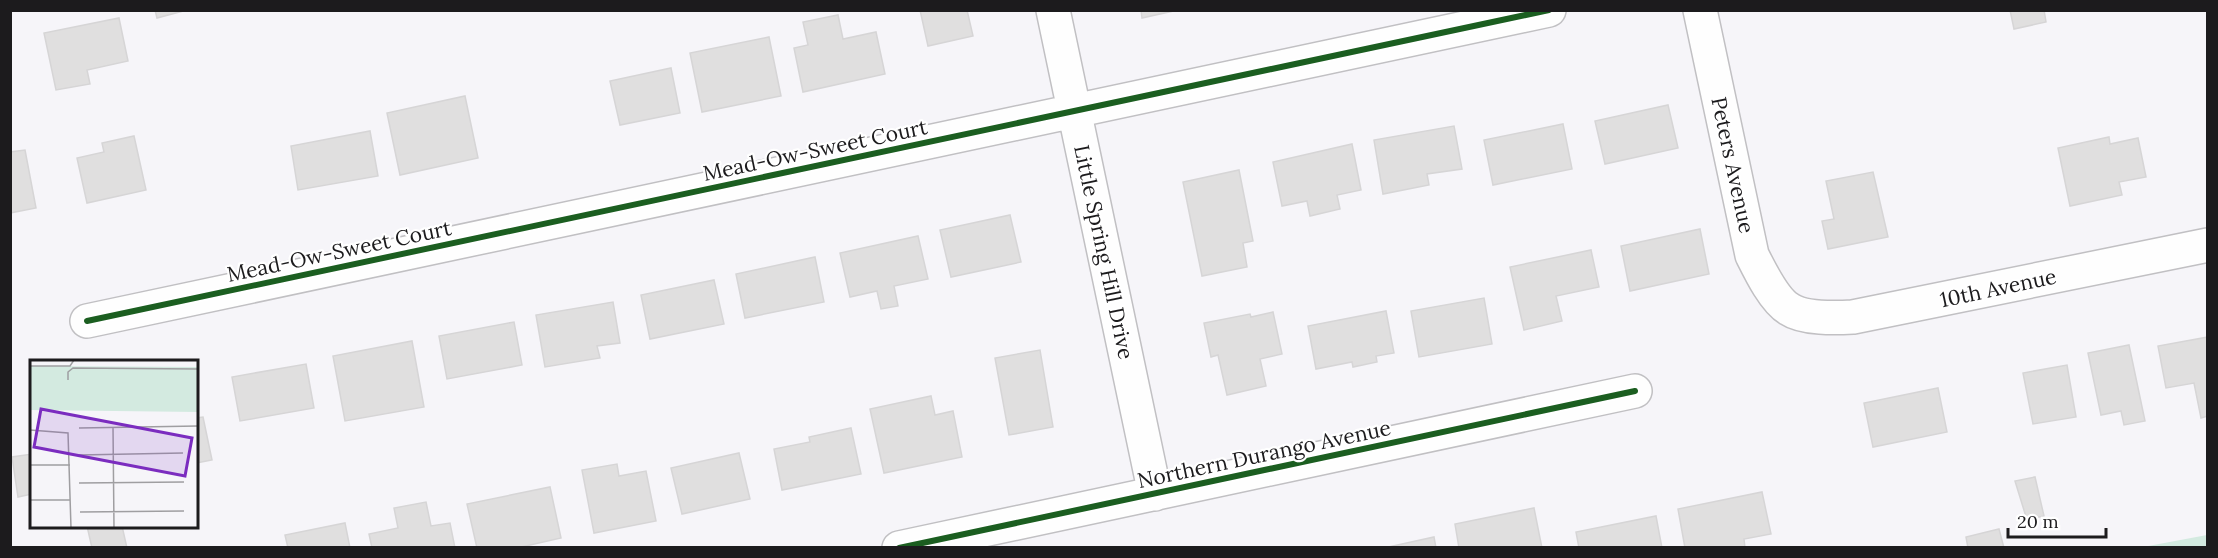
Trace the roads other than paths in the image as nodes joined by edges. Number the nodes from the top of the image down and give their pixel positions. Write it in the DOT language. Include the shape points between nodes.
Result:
graph roads {
  1 [pos="1053,10"];
  2 [pos="1549,10"];
  3 [pos="1700,10"];
  4 [pos="1075,111"];
  5 [pos="2208,245"];
  6 [pos="1789,309"];
  7 [pos="87,321"];
  8 [pos="1635,391"];
  9 [pos="1155,494"];
  10 [pos="899,548"];
  1 -- 4 [label="street, Little Spring Hill Drive"];
  2 -- 4 [label="street, Mead-Ow-Sweet Court"];
  3 -- 6 [label="street, Peters Avenue" via="1752,255 1769,287"];
  4 -- 7 [label="street, Mead-Ow-Sweet Court"];
  4 -- 9 [label="street, Little Spring Hill Drive"];
  5 -- 6 [label="street, 10th Avenue" via="1853,317 1818,318"];
  8 -- 9 [label="street, Northern Durango Avenue"];
  9 -- 10 [label="street, Northern Durango Avenue"];
}
